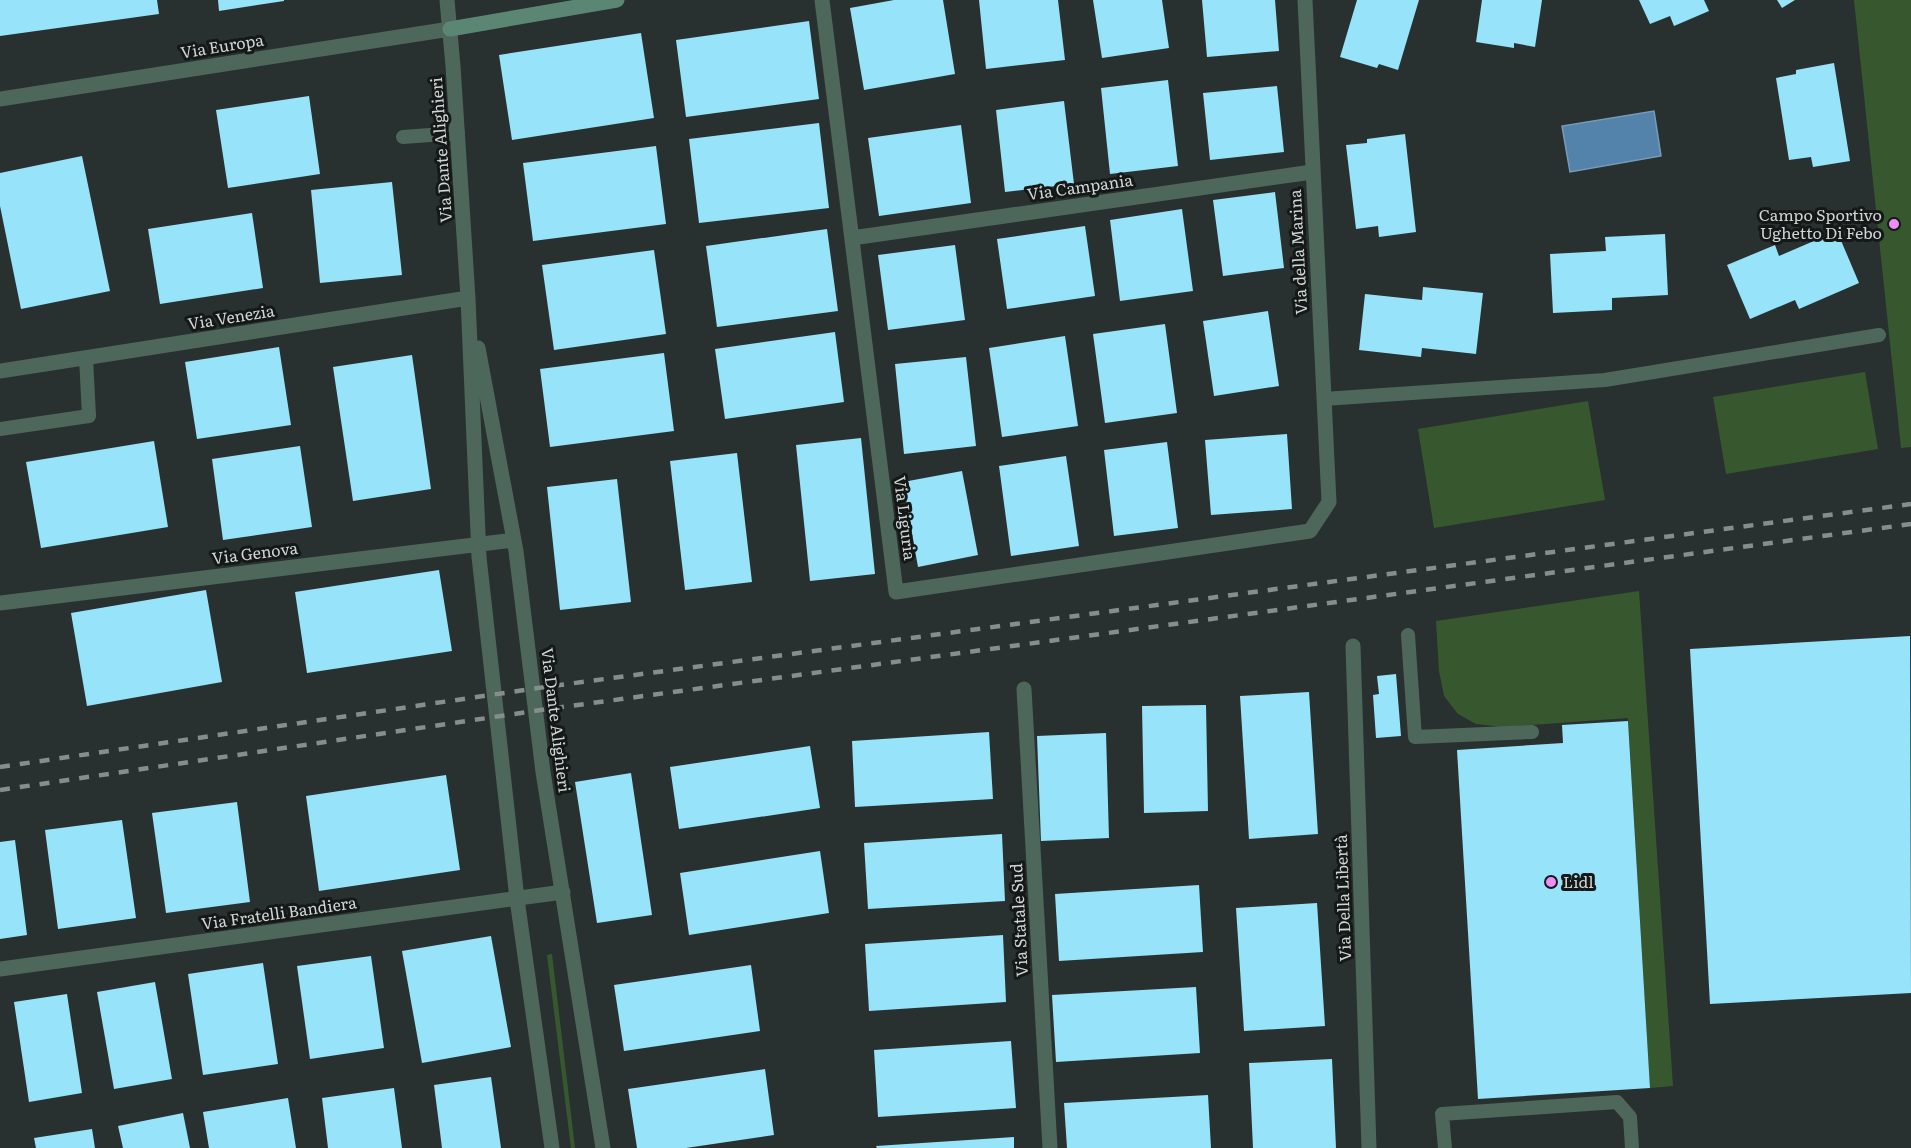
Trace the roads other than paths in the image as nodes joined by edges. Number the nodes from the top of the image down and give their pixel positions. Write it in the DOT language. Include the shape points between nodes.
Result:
graph roads {
  1 [pos="447,0"];
  2 [pos="617,0"];
  3 [pos="822,0"];
  4 [pos="1305,0"];
  5 [pos="450,29"];
  6 [pos="0,99"];
  7 [pos="458,133"];
  8 [pos="403,137"];
  9 [pos="1312,172"];
  10 [pos="852,238"];
  11 [pos="468,298"];
  12 [pos="1878,335"];
  13 [pos="86,358"];
  14 [pos="0,371"];
  15 [pos="1324,399"];
  16 [pos="0,429"];
  17 [pos="1329,502"];
  18 [pos="514,540"];
  19 [pos="478,544"];
  20 [pos="0,603"];
  21 [pos="1408,635"];
  22 [pos="1353,646"];
  23 [pos="1024,689"];
  24 [pos="1532,732"];
  25 [pos="563,892"];
  26 [pos="517,898"];
  27 [pos="0,969"];
  28 [pos="552,1148"];
  29 [pos="603,1148"];
  30 [pos="1050,1148"];
  31 [pos="1369,1148"];
  32 [pos="1445,1148"];
  33 [pos="1632,1148"];
  1 -- 5 [label="street, Via Dante Alighieri"];
  2 -- 5 [label="street"];
  3 -- 10 [label="street, Via Liguria"];
  4 -- 9 [label="street, Via della Marina"];
  5 -- 6 [label="street, Via Europa"];
  5 -- 7 [label="street, Via Dante Alighieri"];
  7 -- 8 [label="lane"];
  7 -- 11 [label="street, Via Dante Alighieri"];
  9 -- 10 [label="street, Via Campania"];
  9 -- 15 [label="street, Via della Marina"];
  10 -- 17 [label="street, Via Liguria" via="896,592 1310,531"];
  11 -- 13 [label="street, Via Venezia"];
  11 -- 18 [label="street, Via Dante Alighieri"];
  11 -- 19 [label="street, Via Dante Alighieri"];
  12 -- 15 [label="lane" via="1605,380"];
  13 -- 14 [label="street, Via Venezia"];
  13 -- 16 [label="lane" via="89,416"];
  15 -- 17 [label="street, Via della Marina"];
  18 -- 19 [label="street, Via Genova"];
  18 -- 25 [label="street, Via Dante Alighieri" via="543,772"];
  19 -- 20 [label="street, Via Genova"];
  19 -- 26 [label="street, Via Dante Alighieri"];
  21 -- 24 [label="lane" via="1415,737"];
  22 -- 31 [label="street, Via Della Libertà"];
  23 -- 30 [label="street, Via Statale Sud"];
  25 -- 26 [label="street, Via Fratelli Bandiera"];
  25 -- 29 [label="street, Via Dante Alighieri"];
  26 -- 27 [label="street, Via Fratelli Bandiera"];
  26 -- 28 [label="street, Via Dante Alighieri"];
  32 -- 33 [label="lane" via="1443,1114 1617,1102 1630,1117"];
}
